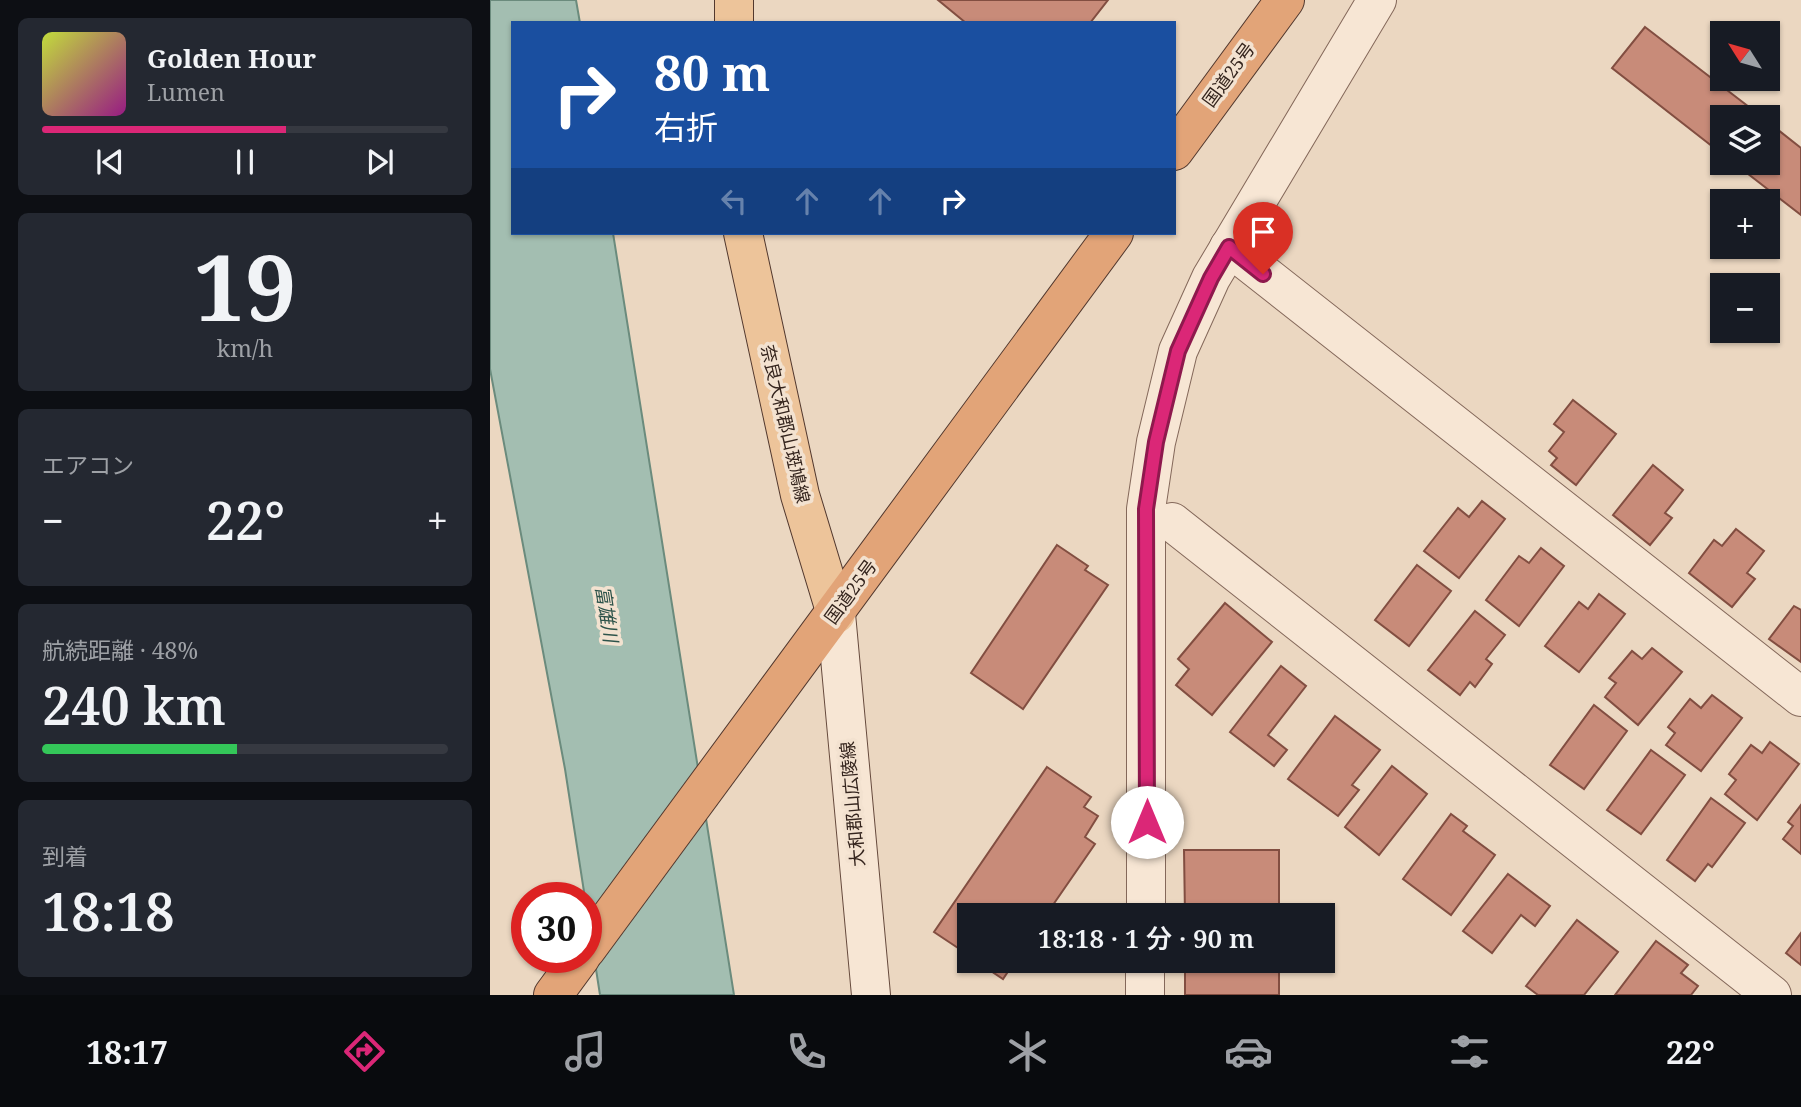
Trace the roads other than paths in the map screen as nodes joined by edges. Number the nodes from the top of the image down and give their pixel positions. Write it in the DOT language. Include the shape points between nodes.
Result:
graph roads {
  1 [pos="734,0"];
  2 [pos="1285,0"];
  3 [pos="1377,0"];
  4 [pos="734,21"];
  5 [pos="1176,148"];
  6 [pos="743,235"];
  7 [pos="1113,235"];
  8 [pos="1229,247"];
  9 [pos="1172,522"];
  10 [pos="836,614"];
  11 [pos="1801,697"];
  12 [pos="1146,903"];
  13 [pos="602,928"];
  14 [pos="569,973"];
  15 [pos="1145,973"];
  16 [pos="1767,994"];
  17 [pos="553,995"];
  18 [pos="871,995"];
  19 [pos="1145,995"];
  1 -- 4 [label="main road"];
  2 -- 5 [label="highway, 国道25号"];
  3 -- 8 [label="street"];
  6 -- 10 [label="main road, 奈良大和郡山斑鳩線" via="800,495"];
  7 -- 10 [label="highway, 国道25号"];
  8 -- 11 [label="street"];
  8 -- 12 [label="street" via="1178,351 1146,509"];
  9 -- 16 [label="street"];
  10 -- 13 [label="highway, 国道25号"];
  10 -- 18 [label="street, 大和郡山広陵線"];
  14 -- 17 [label="highway"];
  15 -- 19 [label="street"];
}
